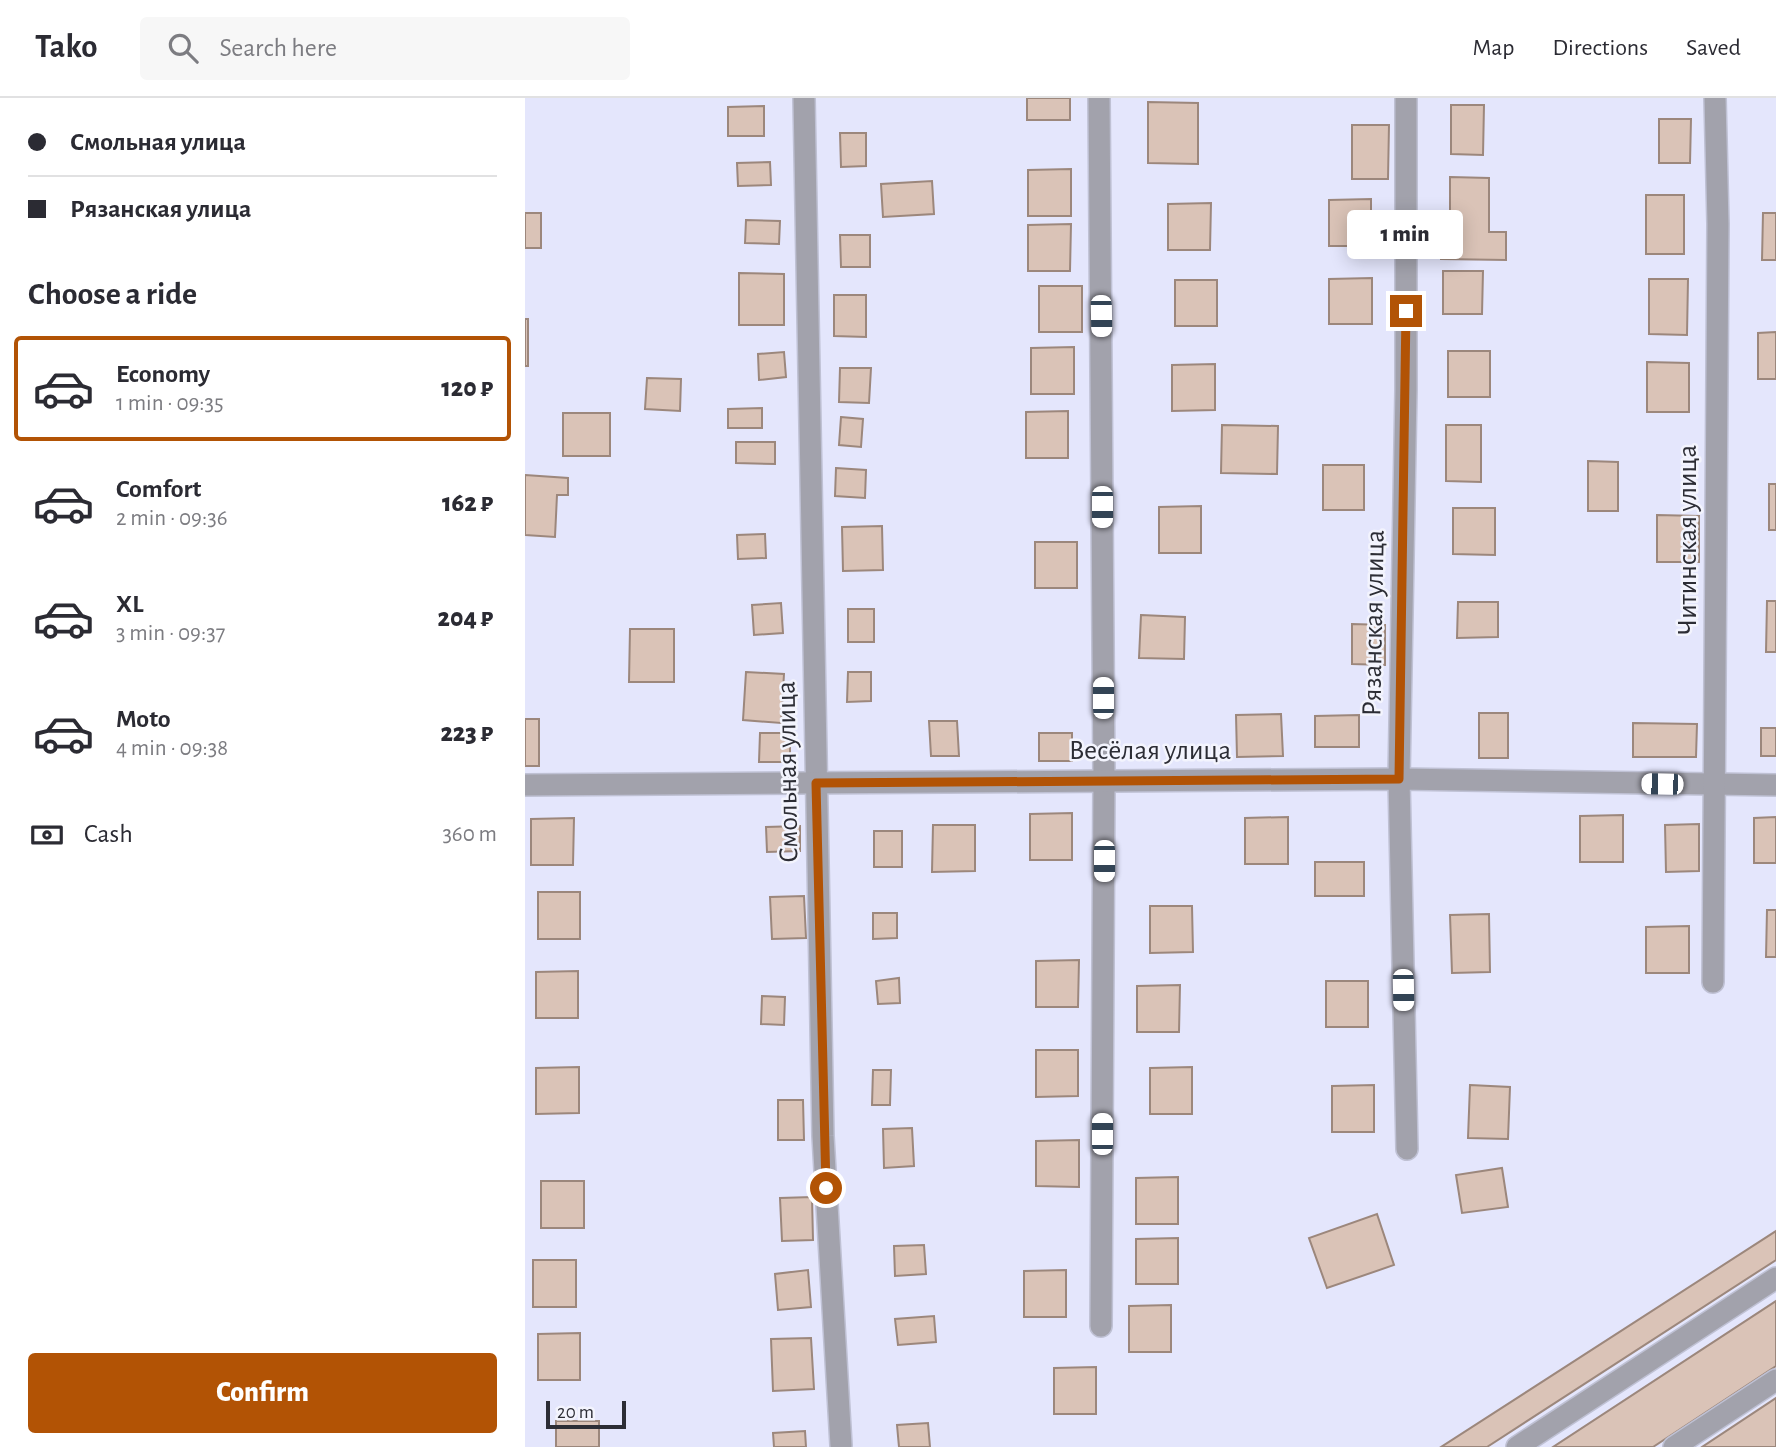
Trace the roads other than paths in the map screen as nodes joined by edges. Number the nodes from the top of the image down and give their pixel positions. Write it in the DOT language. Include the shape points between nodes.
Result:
graph roads {
  1 [pos="804,98"];
  2 [pos="1099,98"];
  3 [pos="1406,98"];
  4 [pos="1715,98"];
  5 [pos="1104,779"];
  6 [pos="1399,779"];
  7 [pos="816,783"];
  8 [pos="525,785"];
  9 [pos="1714,785"];
  10 [pos="1776,785"];
  11 [pos="1713,982"];
  12 [pos="1407,1149"];
  13 [pos="1776,1278"];
  14 [pos="1101,1326"];
  15 [pos="1776,1380"];
  16 [pos="841,1445"];
  17 [pos="1517,1447"];
  18 [pos="1674,1447"];
  1 -- 7 [label="street, Смольная улица"];
  2 -- 5 [label="street"];
  3 -- 6 [label="street, Рязанская улица"];
  4 -- 9 [label="street, Читинская улица"];
  5 -- 6 [label="street, Весёлая улица"];
  5 -- 7 [label="street, Весёлая улица"];
  5 -- 14 [label="street"];
  6 -- 9 [label="street, Весёлая улица"];
  6 -- 12 [label="street, Рязанская улица"];
  7 -- 8 [label="street, Весёлая улица"];
  7 -- 16 [label="street, Смольная улица" via="823,1136"];
  9 -- 10 [label="street, Весёлая улица"];
  9 -- 11 [label="street, Читинская улица"];
  13 -- 17 [label="street"];
  15 -- 18 [label="street"];
}
